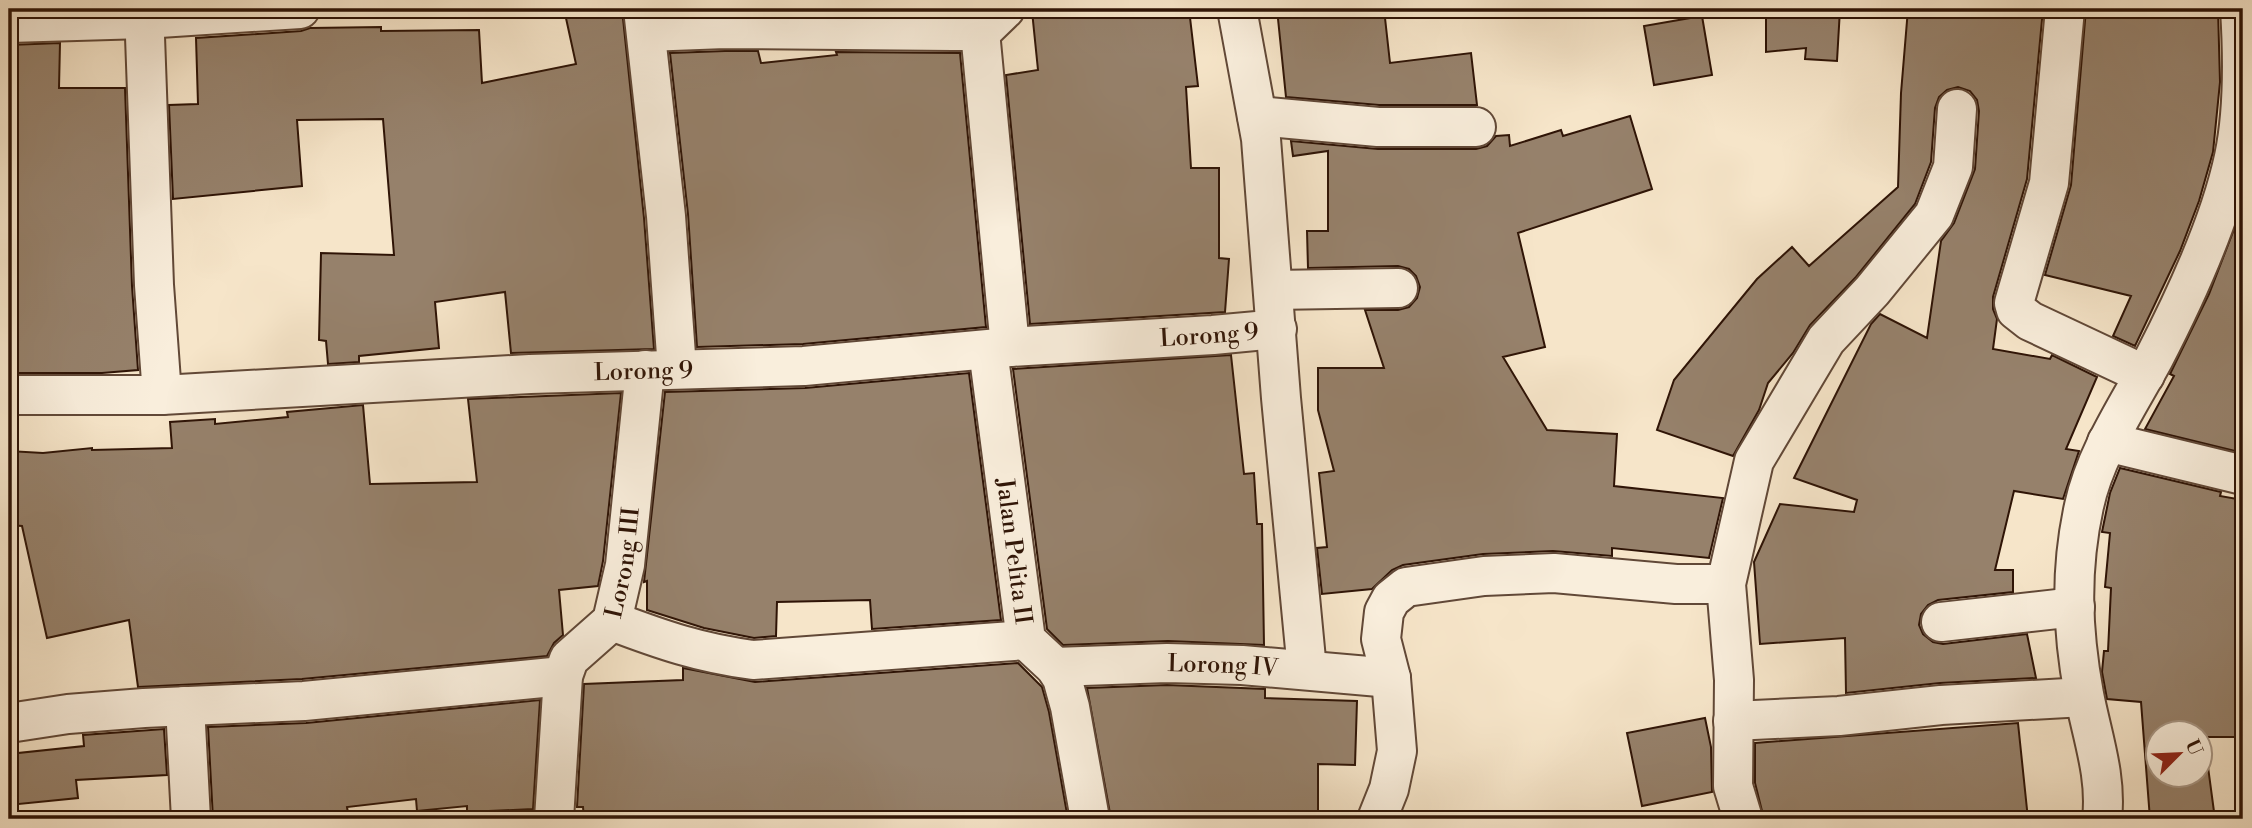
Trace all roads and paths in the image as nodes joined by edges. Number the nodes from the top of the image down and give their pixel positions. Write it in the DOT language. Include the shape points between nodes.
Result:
graph roads {
  1 [pos="300,9"];
  2 [pos="1005,9"];
  3 [pos="1237,9"];
  4 [pos="2065,9"];
  5 [pos="2240,9"];
  6 [pos="144,14"];
  7 [pos="645,20"];
  8 [pos="9,23"];
  9 [pos="978,35"];
  10 [pos="1957,109"];
  11 [pos="1257,116"];
  12 [pos="1476,127"];
  13 [pos="1398,288"];
  14 [pos="1273,290"];
  15 [pos="1277,328"];
  16 [pos="999,348"];
  17 [pos="661,370"];
  18 [pos="2145,375"];
  19 [pos="9,395"];
  20 [pos="162,395"];
  21 [pos="2107,442"];
  22 [pos="2243,475"];
  23 [pos="1726,584"];
  24 [pos="2074,607"];
  25 [pos="612,621"];
  26 [pos="1941,622"];
  27 [pos="1026,640"];
  28 [pos="1055,667"];
  29 [pos="1307,670"];
  30 [pos="563,676"];
  31 [pos="1391,678"];
  32 [pos="2084,697"];
  33 [pos="184,706"];
  34 [pos="1733,721"];
  35 [pos="9,723"];
  36 [pos="191,819"];
  37 [pos="554,819"];
  38 [pos="1090,819"];
  39 [pos="1377,819"];
  40 [pos="1743,819"];
  41 [pos="2102,819"];
  1 -- 6 [label="street"];
  2 -- 9 [label="street"];
  3 -- 11 [label="street"];
  4 -- 18 [label="street" via="2049,183 2014,303 2030,321"];
  5 -- 18 [label="street" via="2240,108 2224,196"];
  6 -- 8 [label="street"];
  6 -- 20 [label="street"];
  7 -- 9 [label="street" via="725,29 953,30"];
  7 -- 17 [label="street, Lorong III" via="676,328"];
  9 -- 16 [label="street, Jalan Pelita II" via="992,147"];
  10 -- 23 [label="street" via="1952,167 1934,215 1826,340 1754,461"];
  11 -- 12 [label="street" via="1378,127"];
  11 -- 14 [label="street"];
  13 -- 14 [label="street"];
  14 -- 15 [label="street"];
  15 -- 16 [label="street, Lorong 9"];
  15 -- 29 [label="street"];
  16 -- 17 [label="street, Lorong 9" via="804,366"];
  16 -- 27 [label="street, Jalan Pelita II"];
  17 -- 20 [label="street, Lorong 9"];
  17 -- 25 [label="street, Lorong III"];
  18 -- 21 [label="street"];
  19 -- 20 [label="street, Lorong 9"];
  21 -- 22 [label="street"];
  21 -- 24 [label="street" via="2085,501 2076,543"];
  23 -- 31 [label="street" via="1554,573 1484,576 1406,587 1384,612 1381,639"];
  23 -- 34 [label="street"];
  24 -- 26 [label="street"];
  24 -- 32 [label="street"];
  25 -- 27 [label="street" via="688,648 753,660"];
  25 -- 30 [label="street, Lorong III" via="569,659"];
  27 -- 28 [label="street, Jalan Pelita II"];
  28 -- 29 [label="street, Lorong IV" via="1167,663"];
  28 -- 38 [label="street, Jalan Pelita II" via="1070,708"];
  29 -- 31 [label="street, Lorong IV"];
  30 -- 33 [label="street" via="304,701"];
  30 -- 37 [label="street, Lorong III"];
  31 -- 39 [label="street" via="1396,751"];
  32 -- 34 [label="street"];
  32 -- 41 [label="street" via="2099,759"];
  33 -- 35 [label="street"];
  33 -- 36 [label="street"];
  34 -- 40 [label="street" via="1733,786"];
}
